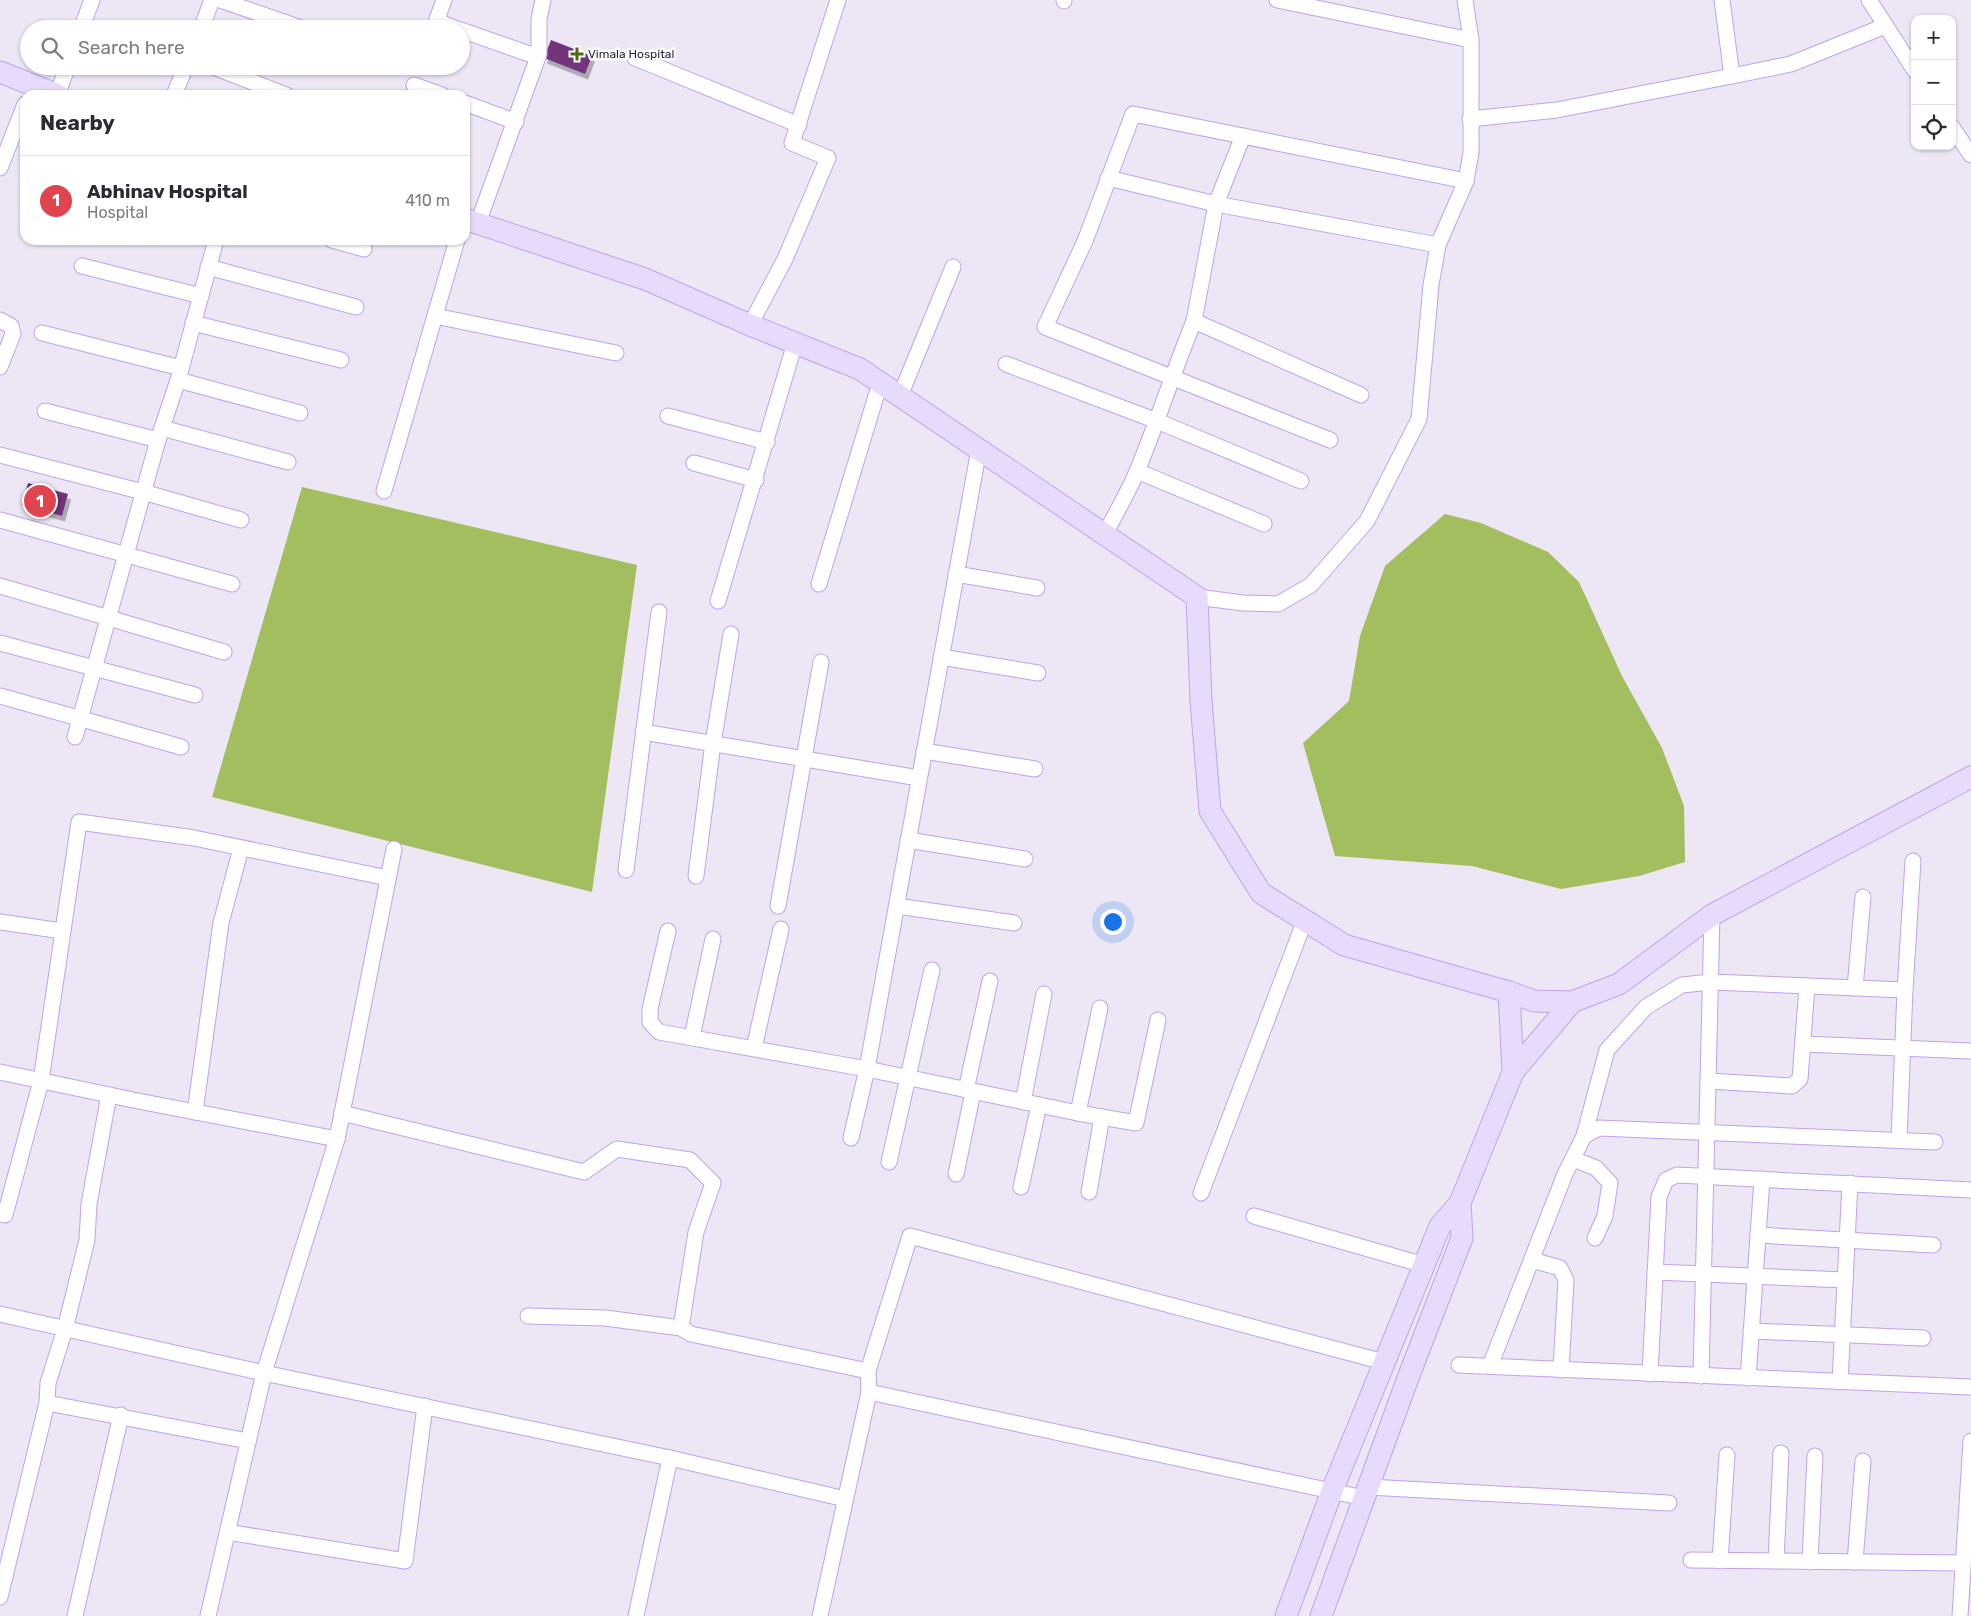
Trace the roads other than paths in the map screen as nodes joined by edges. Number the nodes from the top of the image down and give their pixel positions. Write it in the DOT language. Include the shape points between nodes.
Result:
graph roads {
  1 [pos="92,0"];
  2 [pos="212,0"];
  3 [pos="220,0"];
  4 [pos="444,0"];
  5 [pos="543,0"];
  6 [pos="838,0"];
  7 [pos="1277,0"];
  8 [pos="1465,0"];
  9 [pos="1722,0"];
  10 [pos="1869,0"];
  11 [pos="84,20"];
  12 [pos="204,20"];
  13 [pos="278,20"];
  14 [pos="438,20"];
  15 [pos="1885,26"];
  16 [pos="470,33"];
  17 [pos="1471,40"];
  18 [pos="538,57"];
  19 [pos="636,58"];
  20 [pos="1911,65"];
  21 [pos="0,72"];
  22 [pos="65,75"];
  23 [pos="182,75"];
  24 [pos="234,75"];
  25 [pos="1732,76"];
  26 [pos="414,85"];
  27 [pos="23,90"];
  28 [pos="59,90"];
  29 [pos="176,90"];
  30 [pos="273,90"];
  31 [pos="428,90"];
  32 [pos="470,105"];
  33 [pos="20,118"];
  34 [pos="1470,120"];
  35 [pos="516,122"];
  36 [pos="799,125"];
  37 [pos="1956,133"];
  38 [pos="1243,136"];
  39 [pos="1971,155"];
  40 [pos="0,168"];
  41 [pos="1108,178"];
  42 [pos="1466,181"];
  43 [pos="1216,204"];
  44 [pos="472,221"];
  45 [pos="215,245"];
  46 [pos="350,245"];
  47 [pos="456,245"];
  48 [pos="1438,245"];
  49 [pos="364,249"];
  50 [pos="82,266"];
  51 [pos="208,267"];
  52 [pos="953,267"];
  53 [pos="201,296"];
  54 [pos="356,307"];
  55 [pos="435,316"];
  56 [pos="0,320"];
  57 [pos="1194,321"];
  58 [pos="193,324"];
  59 [pos="750,325"];
  60 [pos="42,333"];
  61 [pos="796,343"];
  62 [pos="616,353"];
  63 [pos="341,360"];
  64 [pos="1006,364"];
  65 [pos="0,367"];
  66 [pos="180,374"];
  67 [pos="1171,377"];
  68 [pos="880,383"];
  69 [pos="1361,395"];
  70 [pos="900,396"];
  71 [pos="46,411"];
  72 [pos="300,413"];
  73 [pos="668,416"];
  74 [pos="1157,421"];
  75 [pos="160,434"];
  76 [pos="1330,440"];
  77 [pos="767,442"];
  78 [pos="979,449"];
  79 [pos="0,455"];
  80 [pos="288,462"];
  81 [pos="694,463"];
  82 [pos="1137,471"];
  83 [pos="756,480"];
  84 [pos="1301,481"];
  85 [pos="384,491"];
  86 [pos="143,492"];
  87 [pos="0,520"];
  88 [pos="241,520"];
  89 [pos="1264,524"];
  90 [pos="1105,534"];
  91 [pos="127,554"];
  92 [pos="956,574"];
  93 [pos="232,584"];
  94 [pos="819,584"];
  95 [pos="0,586"];
  96 [pos="1037,588"];
  97 [pos="1197,596"];
  98 [pos="718,602"];
  99 [pos="659,612"];
  100 [pos="109,618"];
  101 [pos="731,634"];
  102 [pos="0,643"];
  103 [pos="224,652"];
  104 [pos="941,657"];
  105 [pos="821,662"];
  106 [pos="95,669"];
  107 [pos="1038,673"];
  108 [pos="195,695"];
  109 [pos="0,696"];
  110 [pos="80,718"];
  111 [pos="643,732"];
  112 [pos="75,737"];
  113 [pos="713,743"];
  114 [pos="181,747"];
  115 [pos="924,751"];
  116 [pos="804,759"];
  117 [pos="1034,769"];
  118 [pos="1971,777"];
  119 [pos="919,778"];
  120 [pos="908,840"];
  121 [pos="241,848"];
  122 [pos="394,849"];
  123 [pos="1025,859"];
  124 [pos="1913,861"];
  125 [pos="626,870"];
  126 [pos="696,876"];
  127 [pos="388,878"];
  128 [pos="1863,897"];
  129 [pos="778,906"];
  130 [pos="897,906"];
  131 [pos="1712,915"];
  132 [pos="1305,920"];
  133 [pos="0,922"];
  134 [pos="1014,924"];
  135 [pos="781,929"];
  136 [pos="62,931"];
  137 [pos="668,931"];
  138 [pos="713,939"];
  139 [pos="932,970"];
  140 [pos="990,981"];
  141 [pos="1710,982"];
  142 [pos="1807,986"];
  143 [pos="1855,988"];
  144 [pos="1905,990"];
  145 [pos="1509,992"];
  146 [pos="1044,994"];
  147 [pos="1572,1002"];
  148 [pos="1100,1008"];
  149 [pos="1158,1020"];
  150 [pos="692,1037"];
  151 [pos="1804,1044"];
  152 [pos="754,1048"];
  153 [pos="1903,1048"];
  154 [pos="1971,1051"];
  155 [pos="867,1069"];
  156 [pos="0,1072"];
  157 [pos="1513,1072"];
  158 [pos="908,1078"];
  159 [pos="42,1081"];
  160 [pos="1708,1081"];
  161 [pos="970,1091"];
  162 [pos="109,1095"];
  163 [pos="1022,1102"];
  164 [pos="1039,1105"];
  165 [pos="195,1112"];
  166 [pos="342,1113"];
  167 [pos="1078,1113"];
  168 [pos="1102,1117"];
  169 [pos="1707,1132"];
  170 [pos="1584,1136"];
  171 [pos="851,1138"];
  172 [pos="337,1139"];
  173 [pos="1899,1140"];
  174 [pos="1935,1142"];
  175 [pos="1573,1159"];
  176 [pos="889,1162"];
  177 [pos="956,1174"];
  178 [pos="1706,1176"];
  179 [pos="1762,1179"];
  180 [pos="1850,1183"];
  181 [pos="1021,1187"];
  182 [pos="1971,1190"];
  183 [pos="1089,1192"];
  184 [pos="1200,1193"];
  185 [pos="1460,1203"];
  186 [pos="0,1214"];
  187 [pos="1254,1216"];
  188 [pos="1758,1235"];
  189 [pos="1595,1238"];
  190 [pos="1847,1240"];
  191 [pos="1933,1245"];
  192 [pos="1532,1260"];
  193 [pos="1424,1265"];
  194 [pos="1655,1272"];
  195 [pos="1703,1274"];
  196 [pos="1755,1276"];
  197 [pos="1845,1280"];
  198 [pos="0,1314"];
  199 [pos="528,1316"];
  200 [pos="680,1328"];
  201 [pos="65,1329"];
  202 [pos="1751,1331"];
  203 [pos="1842,1335"];
  204 [pos="1923,1338"];
  205 [pos="1384,1362"];
  206 [pos="1459,1365"];
  207 [pos="1490,1366"];
  208 [pos="1561,1370"];
  209 [pos="868,1371"];
  210 [pos="264,1373"];
  211 [pos="1650,1374"];
  212 [pos="1701,1376"];
  213 [pos="1748,1378"];
  214 [pos="1840,1382"];
  215 [pos="1971,1387"];
  216 [pos="869,1392"];
  217 [pos="47,1403"];
  218 [pos="425,1406"];
  219 [pos="121,1415"];
  220 [pos="248,1441"];
  221 [pos="1971,1441"];
  222 [pos="1780,1453"];
  223 [pos="1727,1455"];
  224 [pos="1816,1456"];
  225 [pos="670,1458"];
  226 [pos="1863,1461"];
  227 [pos="1332,1491"];
  228 [pos="1366,1493"];
  229 [pos="845,1499"];
  230 [pos="1669,1503"];
  231 [pos="227,1532"];
  232 [pos="1691,1560"];
  233 [pos="1720,1561"];
  234 [pos="1776,1561"];
  235 [pos="1810,1562"];
  236 [pos="1855,1562"];
  237 [pos="1963,1563"];
  238 [pos="0,1597"];
  239 [pos="76,1616"];
  240 [pos="208,1616"];
  241 [pos="636,1616"];
  242 [pos="820,1616"];
  243 [pos="1286,1616"];
  244 [pos="1321,1616"];
  245 [pos="1960,1616"];
  1 -- 11 [label="street"];
  2 -- 12 [label="street"];
  3 -- 13 [label="street"];
  4 -- 14 [label="street"];
  5 -- 18 [label="street"];
  6 -- 36 [label="street"];
  7 -- 17 [label="street"];
  8 -- 17 [label="street"];
  9 -- 25 [label="street"];
  10 -- 15 [label="street"];
  15 -- 20 [label="street"];
  15 -- 25 [label="street" via="1791,64"];
  16 -- 18 [label="street"];
  17 -- 34 [label="street"];
  18 -- 35 [label="street"];
  19 -- 36 [label="street"];
  21 -- 27 [label="street"];
  22 -- 28 [label="street"];
  23 -- 29 [label="street"];
  24 -- 30 [label="street"];
  25 -- 34 [label="street" via="1557,110"];
  26 -- 31 [label="street"];
  32 -- 35 [label="street"];
  33 -- 40 [label="street"];
  34 -- 42 [label="street" via="1472,153"];
  35 -- 44 [label="street"];
  36 -- 59 [label="street" via="792,143 828,158 785,259"];
  37 -- 39 [label="street"];
  38 -- 41 [label="street" via="1133,114"];
  38 -- 42 [label="street"];
  38 -- 43 [label="street"];
  41 -- 43 [label="street"];
  41 -- 67 [label="street" via="1085,241 1045,327"];
  42 -- 48 [label="street"];
  43 -- 48 [label="street"];
  43 -- 57 [label="street"];
  44 -- 59 [label="street" via="645,279"];
  45 -- 51 [label="street"];
  46 -- 49 [label="street"];
  47 -- 55 [label="street"];
  48 -- 97 [label="street" via="1431,285 1419,420 1367,521 1311,585 1278,604"];
  50 -- 53 [label="street"];
  51 -- 53 [label="street"];
  51 -- 54 [label="street"];
  52 -- 70 [label="street"];
  53 -- 58 [label="street"];
  55 -- 62 [label="street"];
  55 -- 85 [label="street"];
  56 -- 65 [label="street" via="10,326 13,334"];
  57 -- 67 [label="street"];
  57 -- 69 [label="street"];
  58 -- 63 [label="street"];
  58 -- 66 [label="street"];
  59 -- 61 [label="street"];
  60 -- 66 [label="street"];
  61 -- 68 [label="street" via="860,369"];
  61 -- 77 [label="street"];
  64 -- 74 [label="street"];
  66 -- 72 [label="street"];
  66 -- 75 [label="street"];
  67 -- 74 [label="street"];
  67 -- 76 [label="street"];
  68 -- 70 [label="street"];
  68 -- 94 [label="street"];
  70 -- 78 [label="street"];
  71 -- 75 [label="street"];
  73 -- 77 [label="street"];
  74 -- 82 [label="street"];
  74 -- 84 [label="street"];
  75 -- 80 [label="street"];
  75 -- 86 [label="street"];
  77 -- 83 [label="street"];
  78 -- 90 [label="street"];
  78 -- 92 [label="street"];
  79 -- 86 [label="street"];
  81 -- 83 [label="street"];
  82 -- 89 [label="street"];
  82 -- 90 [label="street"];
  83 -- 98 [label="street"];
  86 -- 88 [label="street"];
  86 -- 91 [label="street"];
  87 -- 91 [label="street"];
  90 -- 97 [label="street"];
  91 -- 93 [label="street"];
  91 -- 100 [label="street"];
  92 -- 96 [label="street"];
  92 -- 104 [label="street"];
  95 -- 100 [label="street"];
  97 -- 132 [label="street" via="1200,701 1210,811 1261,892"];
  99 -- 111 [label="street"];
  100 -- 103 [label="street"];
  100 -- 106 [label="street"];
  101 -- 113 [label="street"];
  102 -- 106 [label="street"];
  104 -- 107 [label="street"];
  104 -- 115 [label="street"];
  105 -- 116 [label="street"];
  106 -- 108 [label="street"];
  106 -- 110 [label="street"];
  109 -- 110 [label="street"];
  110 -- 112 [label="street"];
  110 -- 114 [label="street"];
  111 -- 113 [label="street"];
  111 -- 125 [label="street"];
  113 -- 116 [label="street"];
  113 -- 126 [label="street"];
  115 -- 117 [label="street"];
  115 -- 119 [label="street"];
  116 -- 119 [label="street"];
  116 -- 129 [label="street"];
  118 -- 131 [label="street"];
  119 -- 120 [label="street"];
  120 -- 123 [label="street"];
  120 -- 130 [label="street"];
  121 -- 127 [label="street"];
  121 -- 136 [label="street" via="79,822"];
  121 -- 165 [label="street" via="221,923"];
  122 -- 127 [label="street"];
  124 -- 144 [label="street"];
  127 -- 166 [label="street"];
  128 -- 143 [label="street"];
  130 -- 134 [label="street"];
  130 -- 155 [label="street"];
  131 -- 141 [label="street"];
  131 -- 147 [label="street" via="1618,984"];
  132 -- 145 [label="street" via="1344,944"];
  132 -- 184 [label="street"];
  133 -- 136 [label="street"];
  135 -- 152 [label="street"];
  136 -- 159 [label="street"];
  137 -- 150 [label="street" via="650,1009 650,1022 659,1032"];
  138 -- 150 [label="street"];
  139 -- 158 [label="street"];
  140 -- 161 [label="street"];
  141 -- 142 [label="street"];
  141 -- 160 [label="street"];
  141 -- 170 [label="street" via="1682,985 1646,1007 1607,1050"];
  142 -- 143 [label="street"];
  142 -- 151 [label="street"];
  143 -- 144 [label="street"];
  144 -- 153 [label="street"];
  145 -- 147 [label="street" via="1534,1001"];
  145 -- 157 [label="street"];
  146 -- 163 [label="street"];
  147 -- 157 [label="street"];
  148 -- 167 [label="street"];
  149 -- 168 [label="street" via="1136,1123"];
  150 -- 152 [label="street"];
  151 -- 153 [label="street"];
  151 -- 160 [label="street" via="1800,1079 1792,1086"];
  152 -- 155 [label="street"];
  153 -- 154 [label="street"];
  153 -- 173 [label="street"];
  155 -- 158 [label="street"];
  155 -- 171 [label="street"];
  156 -- 159 [label="street"];
  157 -- 185 [label="street"];
  158 -- 161 [label="street"];
  158 -- 176 [label="street"];
  159 -- 162 [label="street"];
  159 -- 186 [label="street" via="5,1215"];
  160 -- 169 [label="street"];
  161 -- 163 [label="street"];
  161 -- 177 [label="street"];
  162 -- 165 [label="street"];
  162 -- 201 [label="street" via="88,1204 87,1240"];
  163 -- 164 [label="street"];
  164 -- 167 [label="street"];
  164 -- 181 [label="street"];
  165 -- 172 [label="street"];
  166 -- 172 [label="street"];
  166 -- 200 [label="street" via="584,1172 617,1150 690,1160 713,1183 696,1232"];
  167 -- 168 [label="street"];
  168 -- 183 [label="street"];
  169 -- 170 [label="street" via="1616,1127 1599,1128"];
  169 -- 173 [label="street"];
  169 -- 178 [label="street"];
  170 -- 175 [label="street"];
  172 -- 210 [label="street"];
  173 -- 174 [label="street"];
  175 -- 189 [label="street" via="1596,1168 1610,1183 1605,1216"];
  175 -- 192 [label="street"];
  178 -- 179 [label="street"];
  178 -- 194 [label="street" via="1677,1175 1666,1180 1659,1197"];
  178 -- 195 [label="street"];
  179 -- 180 [label="street"];
  179 -- 188 [label="street"];
  180 -- 182 [label="street"];
  180 -- 190 [label="street"];
  185 -- 193 [label="street" via="1440,1226"];
  185 -- 228 [label="street" via="1462,1238"];
  187 -- 193 [label="street"];
  188 -- 190 [label="street"];
  188 -- 196 [label="street"];
  190 -- 191 [label="street"];
  190 -- 197 [label="street"];
  192 -- 207 [label="street"];
  192 -- 208 [label="street" via="1560,1268 1566,1280"];
  193 -- 205 [label="street"];
  194 -- 195 [label="street"];
  194 -- 211 [label="street"];
  195 -- 196 [label="street"];
  195 -- 212 [label="street"];
  196 -- 197 [label="street"];
  196 -- 202 [label="street"];
  197 -- 203 [label="street"];
  198 -- 201 [label="street"];
  199 -- 200 [label="street" via="605,1318"];
  200 -- 209 [label="street" via="691,1334"];
  201 -- 210 [label="street"];
  201 -- 217 [label="street" via="48,1383"];
  202 -- 203 [label="street"];
  202 -- 213 [label="street"];
  203 -- 204 [label="street"];
  203 -- 214 [label="street"];
  205 -- 209 [label="street" via="910,1236"];
  205 -- 227 [label="street"];
  206 -- 207 [label="street"];
  207 -- 208 [label="street"];
  208 -- 211 [label="street"];
  209 -- 216 [label="street"];
  210 -- 218 [label="street"];
  210 -- 220 [label="street"];
  211 -- 212 [label="street"];
  212 -- 213 [label="street"];
  213 -- 214 [label="street"];
  214 -- 215 [label="street"];
  216 -- 227 [label="street"];
  216 -- 229 [label="street"];
  217 -- 219 [label="street"];
  217 -- 238 [label="street"];
  218 -- 225 [label="street"];
  218 -- 231 [label="street" via="405,1561"];
  219 -- 220 [label="street"];
  219 -- 239 [label="street"];
  220 -- 231 [label="street"];
  221 -- 237 [label="street"];
  222 -- 234 [label="street"];
  223 -- 233 [label="street"];
  224 -- 235 [label="street"];
  225 -- 229 [label="street"];
  225 -- 241 [label="street"];
  226 -- 236 [label="street"];
  227 -- 228 [label="street"];
  227 -- 243 [label="street"];
  228 -- 230 [label="street"];
  228 -- 244 [label="street"];
  229 -- 242 [label="street"];
  231 -- 240 [label="street"];
  232 -- 233 [label="street"];
  233 -- 234 [label="street"];
  234 -- 235 [label="street"];
  235 -- 236 [label="street"];
  236 -- 237 [label="street"];
  237 -- 245 [label="street"];
}
